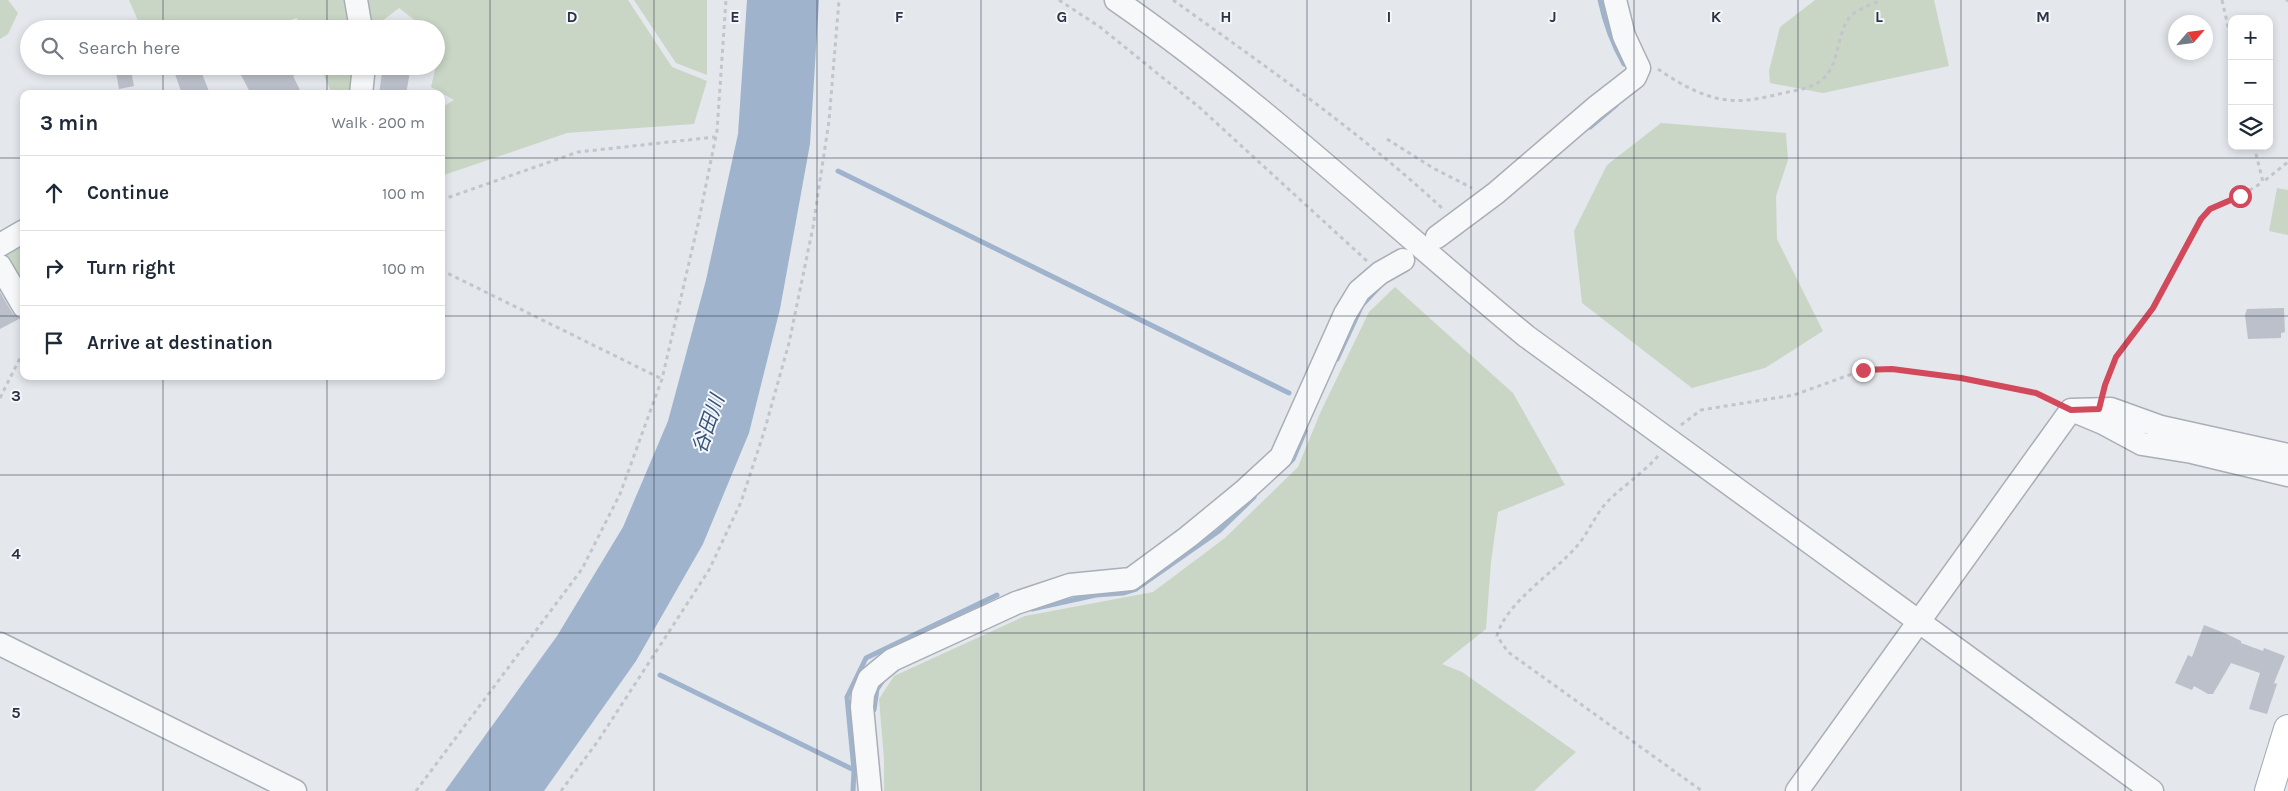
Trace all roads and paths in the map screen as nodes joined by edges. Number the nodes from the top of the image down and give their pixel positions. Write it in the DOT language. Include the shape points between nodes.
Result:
graph roads {
  1 [pos="356,0"];
  2 [pos="726,0"];
  3 [pos="839,0"];
  4 [pos="1059,0"];
  5 [pos="1116,0"];
  6 [pos="1173,0"];
  7 [pos="1615,0"];
  8 [pos="1881,0"];
  9 [pos="2222,0"];
  10 [pos="359,20"];
  11 [pos="2228,26"];
  12 [pos="1639,68"];
  13 [pos="363,75"];
  14 [pos="361,90"];
  15 [pos="715,137"];
  16 [pos="1387,139"];
  17 [pos="2255,150"];
  18 [pos="2288,162"];
  19 [pos="2263,182"];
  20 [pos="445,199"];
  21 [pos="1485,202"];
  22 [pos="1457,222"];
  23 [pos="20,233"];
  24 [pos="1437,237"];
  25 [pos="0,244"];
  26 [pos="1403,260"];
  27 [pos="0,266"];
  28 [pos="445,272"];
  29 [pos="1380,273"];
  30 [pos="20,300"];
  31 [pos="20,358"];
  32 [pos="662,379"];
  33 [pos="0,398"];
  34 [pos="2099,409"];
  35 [pos="2071,410"];
  36 [pos="1668,440"];
  37 [pos="2288,455"];
  38 [pos="2288,475"];
  39 [pos="1920,622"];
  40 [pos="0,644"];
  41 [pos="2288,729"];
  42 [pos="295,791"];
  43 [pos="416,791"];
  44 [pos="561,791"];
  45 [pos="870,791"];
  46 [pos="1702,791"];
  47 [pos="1797,791"];
  48 [pos="2152,791"];
  49 [pos="2269,791"];
  1 -- 10 [label="street"];
  2 -- 15 [label="path"];
  3 -- 44 [label="path" via="829,120 813,227 789,343 741,502 709,570 598,741"];
  4 -- 29 [label="path" via="1100,27 1199,107"];
  5 -- 36 [label="street" via="1297,140 1526,336"];
  6 -- 22 [label="path" via="1349,129"];
  7 -- 12 [label="street" via="1624,36"];
  8 -- 12 [label="path" via="1853,14 1847,21 1834,64 1815,85 1746,100 1728,100 1707,96 1685,86 1654,66"];
  9 -- 11 [label="path"];
  12 -- 21 [label="street" via="1635,77"];
  13 -- 14 [label="street"];
  15 -- 20 [label="path" via="578,152"];
  15 -- 32 [label="path"];
  16 -- 21 [label="path" via="1469,186"];
  17 -- 19 [label="path"];
  18 -- 19 [label="path"];
  19 -- 34 [label="path" via="2210,209 2201,219 2153,308 2116,357"];
  21 -- 22 [label="street"];
  22 -- 24 [label="street"];
  23 -- 25 [label="street"];
  26 -- 29 [label="street"];
  27 -- 30 [label="street"];
  28 -- 32 [label="path"];
  29 -- 45 [label="street" via="1359,291 1345,314 1280,457 1188,537 1132,579 1070,585 1016,603 892,660 869,679 862,707"];
  31 -- 33 [label="path"];
  32 -- 43 [label="path" via="620,494 582,569"];
  34 -- 35 [label="street"];
  34 -- 37 [label="street" via="2110,409 2162,427"];
  35 -- 36 [label="path" via="2036,393 1961,378 1892,369 1863,370 1794,395 1701,410 1676,429"];
  35 -- 38 [label="street" via="2142,444 2192,452"];
  35 -- 39 [label="street"];
  36 -- 39 [label="street"];
  36 -- 46 [label="path" via="1653,461 1607,502 1578,545 1509,611 1497,636 1508,652"];
  39 -- 47 [label="street"];
  39 -- 48 [label="street"];
  40 -- 42 [label="street"];
  41 -- 49 [label="main road"];
}
